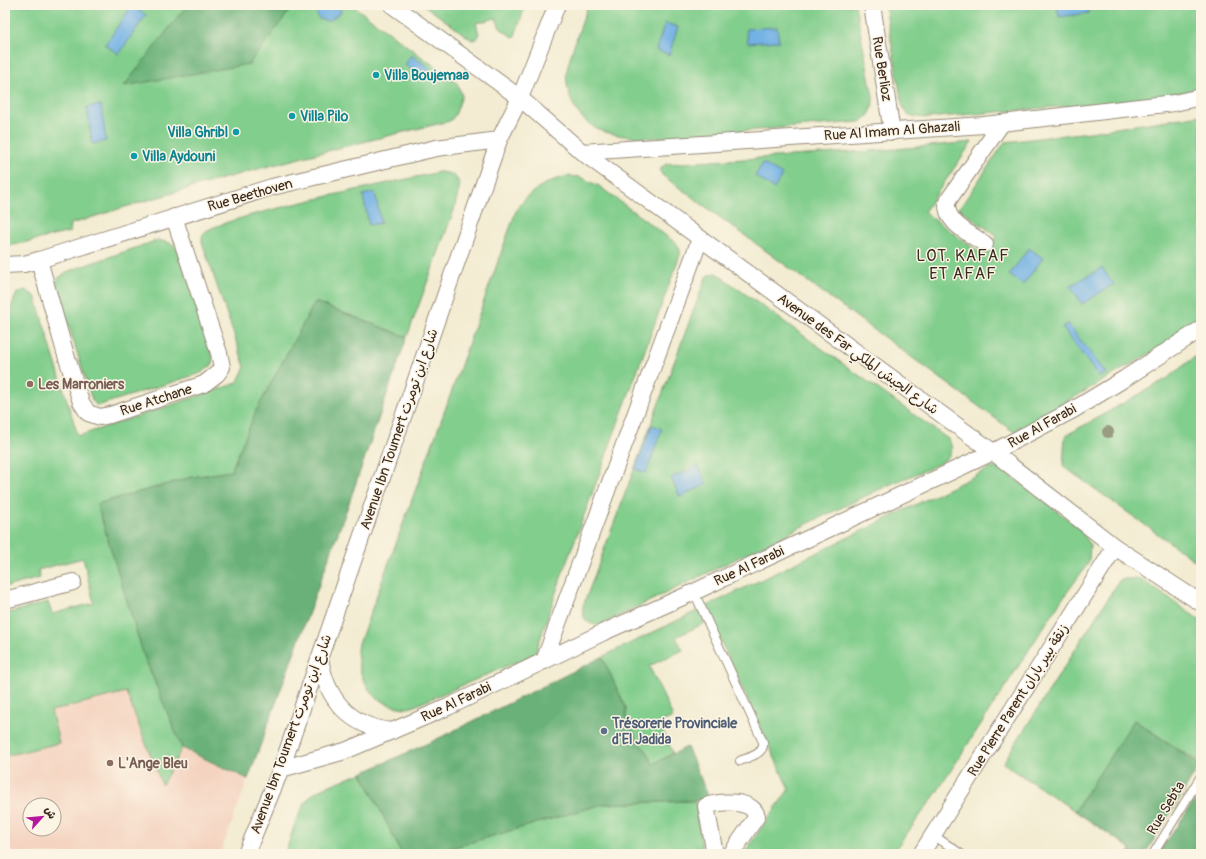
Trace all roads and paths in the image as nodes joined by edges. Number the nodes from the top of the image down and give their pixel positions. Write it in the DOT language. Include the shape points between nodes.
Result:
graph roads {
  1 [pos="392,5"];
  2 [pos="557,5"];
  3 [pos="872,5"];
  4 [pos="1201,97"];
  5 [pos="520,98"];
  6 [pos="1002,123"];
  7 [pos="892,132"];
  8 [pos="500,140"];
  9 [pos="582,152"];
  10 [pos="174,217"];
  11 [pos="700,239"];
  12 [pos="985,244"];
  13 [pos="39,260"];
  14 [pos="5,265"];
  15 [pos="1201,329"];
  16 [pos="993,452"];
  17 [pos="1115,547"];
  18 [pos="73,582"];
  19 [pos="694,592"];
  20 [pos="5,600"];
  21 [pos="1201,603"];
  22 [pos="320,657"];
  23 [pos="544,661"];
  24 [pos="392,731"];
  25 [pos="740,761"];
  26 [pos="281,769"];
  27 [pos="1201,776"];
  28 [pos="933,835"];
  29 [pos="956,853"];
  30 [pos="246,854"];
  31 [pos="715,854"];
  32 [pos="731,854"];
  33 [pos="921,854"];
  34 [pos="1153,854"];
  1 -- 5 [label="street, Avenue des Far شارع الجيش الملكي"];
  2 -- 5 [label="street, Avenue Ibn Toumert شارع ابن تومرت"];
  3 -- 7 [label="street, Rue Berlioz"];
  4 -- 6 [label="street, Rue Al Imam Al Ghazali" via="1174,104"];
  5 -- 8 [label="street, Avenue Ibn Toumert شارع ابن تومرت"];
  5 -- 9 [label="street, Avenue des Far شارع الجيش الملكي"];
  6 -- 7 [label="street, Rue Al Imam Al Ghazali"];
  6 -- 12 [label="street" via="947,202 946,210 950,220"];
  7 -- 9 [label="street, Rue Al Imam Al Ghazali"];
  8 -- 10 [label="street, Rue Beethoven" via="436,148 367,164 267,189"];
  8 -- 22 [label="street, Avenue Ibn Toumert شارع ابن تومرت"];
  9 -- 11 [label="street, Avenue des Far شارع الجيش الملكي"];
  10 -- 13 [label="street, Rue Beethoven"];
  10 -- 13 [label="street, Rue Atchane" via="222,367 204,384 110,415 100,417 88,413 81,402 64,352"];
  11 -- 16 [label="street, Avenue des Far شارع الجيش الملكي"];
  11 -- 23 [label="street"];
  13 -- 14 [label="street, Rue Beethoven"];
  15 -- 16 [label="street, Rue Al Farabi" via="1118,383"];
  16 -- 17 [label="street, Avenue des Far شارع الجيش الملكي"];
  16 -- 19 [label="street, Rue Al Farabi"];
  17 -- 21 [label="street, Avenue des Far شارع الجيش الملكي"];
  17 -- 28 [label="street, Rue Pierre Parent زنقة بيير باران"];
  18 -- 20 [label="street"];
  19 -- 23 [label="street, Rue Al Farabi"];
  19 -- 25 [label="lane" via="763,742 761,751"];
  22 -- 24 [label="street" via="327,686 348,713 375,729"];
  22 -- 26 [label="street, Avenue Ibn Toumert شارع ابن تومرت"];
  23 -- 24 [label="street, Rue Al Farabi"];
  24 -- 26 [label="street, Rue Al Farabi" via="345,751"];
  26 -- 30 [label="street, Avenue Ibn Toumert شارع ابن تومرت"];
  27 -- 34 [label="lane, Rue Sebta"];
  28 -- 29 [label="lane"];
  28 -- 33 [label="street, Rue Pierre Parent زنقة بيير باران"];
  31 -- 32 [label="street" via="706,806 729,803 749,806 757,816"];
}
